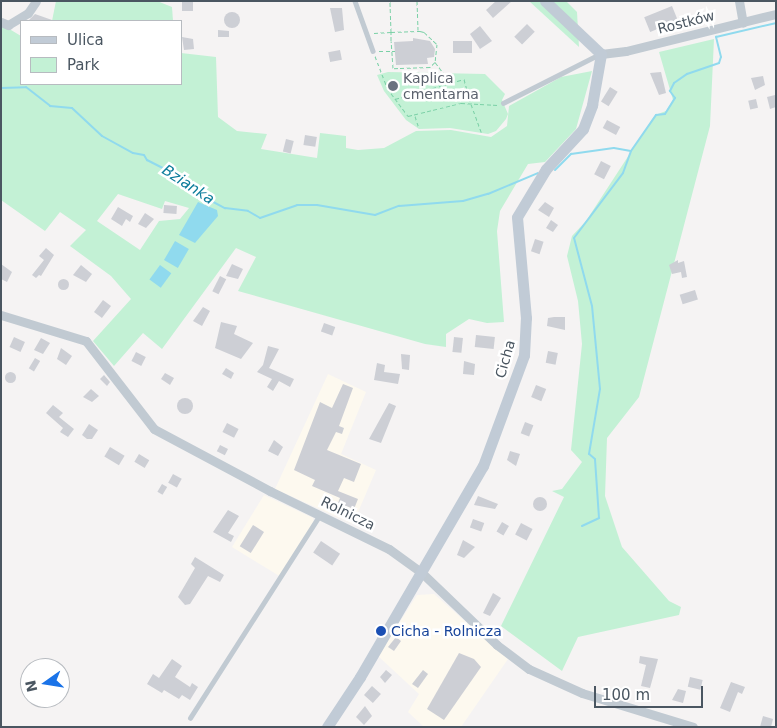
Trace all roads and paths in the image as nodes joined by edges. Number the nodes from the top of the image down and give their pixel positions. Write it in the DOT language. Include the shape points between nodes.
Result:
graph roads {
  1 [pos="36,1"];
  2 [pos="355,1"];
  3 [pos="390,1"];
  4 [pos="417,1"];
  5 [pos="545,1"];
  6 [pos="739,1"];
  7 [pos="776,14"];
  8 [pos="1,22"];
  9 [pos="743,22"];
  10 [pos="418,31"];
  11 [pos="391,32"];
  12 [pos="366,33"];
  13 [pos="373,51"];
  14 [pos="392,51"];
  15 [pos="395,51"];
  16 [pos="601,54"];
  17 [pos="434,62"];
  18 [pos="450,83"];
  19 [pos="396,99"];
  20 [pos="470,103"];
  21 [pos="503,104"];
  22 [pos="415,116"];
  23 [pos="419,128"];
  24 [pos="481,132"];
  25 [pos="1,316"];
  26 [pos="320,515"];
  27 [pos="421,572"];
  28 [pos="190,718"];
  29 [pos="326,727"];
  30 [pos="692,727"];
  1 -- 8 [label="street" via="28,14 8,25"];
  2 -- 12 [label="lane"];
  3 -- 11 [label="path"];
  4 -- 10 [label="path"];
  5 -- 16 [label="street"];
  6 -- 9 [label="street"];
  7 -- 9 [label="street, Rostków"];
  9 -- 16 [label="street, Rostków" via="626,51"];
  10 -- 11 [label="path"];
  10 -- 17 [label="path" via="431,36 437,44"];
  11 -- 12 [label="path"];
  11 -- 14 [label="path"];
  12 -- 13 [label="lane"];
  13 -- 14 [label="path"];
  13 -- 19 [label="path" via="387,88"];
  14 -- 15 [label="path"];
  14 -- 17 [label="path" via="393,68 430,67"];
  16 -- 21 [label="lane"];
  16 -- 27 [label="street, Cicha" via="592,105 583,129 546,169 517,217 526,327 524,355 518,374 484,466"];
  17 -- 18 [label="path"];
  18 -- 19 [label="path"];
  18 -- 20 [label="path" via="464,79"];
  19 -- 22 [label="path" via="408,116"];
  20 -- 21 [label="path"];
  20 -- 22 [label="path"];
  20 -- 24 [label="path"];
  22 -- 23 [label="path"];
  25 -- 26 [label="street, Rolnicza" via="86,341 154,429"];
  26 -- 27 [label="street, Rolnicza" via="389,549"];
  26 -- 28 [label="lane"];
  27 -- 29 [label="street, Cicha" via="360,677"];
  27 -- 30 [label="street, Rolnicza" via="497,646 529,669 582,693"];
}
